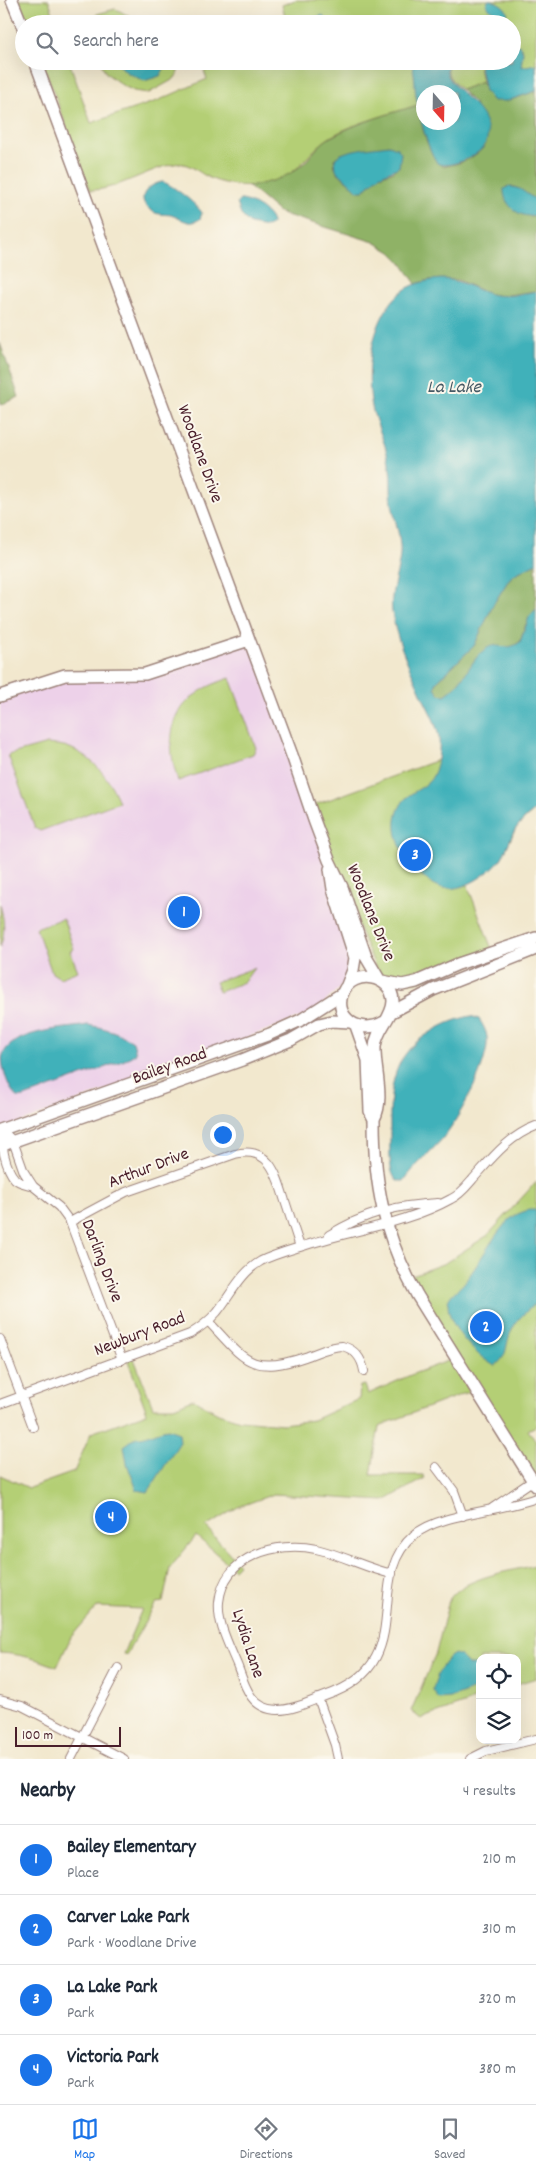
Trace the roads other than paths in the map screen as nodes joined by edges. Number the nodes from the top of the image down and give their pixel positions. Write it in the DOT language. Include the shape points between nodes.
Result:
graph roads {
  1 [pos="12,0"];
  2 [pos="18,15"];
  3 [pos="39,70"];
  4 [pos="249,640"];
  5 [pos="0,696"];
  6 [pos="329,860"];
  7 [pos="536,938"];
  8 [pos="536,949"];
  9 [pos="380,980"];
  10 [pos="344,991"];
  11 [pos="387,1018"];
  12 [pos="353,1024"];
  13 [pos="374,1119"];
  14 [pos="536,1126"];
  15 [pos="0,1130"];
  16 [pos="12,1141"];
  17 [pos="1,1146"];
  18 [pos="33,1186"];
  19 [pos="443,1203"];
  20 [pos="384,1210"];
  21 [pos="70,1222"];
  22 [pos="387,1224"];
  23 [pos="323,1239"];
  24 [pos="300,1247"];
  25 [pos="208,1321"];
  26 [pos="0,1339"];
  27 [pos="122,1360"];
  28 [pos="364,1371"];
  29 [pos="21,1396"];
  30 [pos="0,1404"];
  31 [pos="32,1427"];
  32 [pos="436,1468"];
  33 [pos="535,1482"];
  34 [pos="536,1498"];
  35 [pos="489,1510"];
  36 [pos="463,1516"];
  37 [pos="392,1574"];
  38 [pos="118,1668"];
  39 [pos="318,1698"];
  40 [pos="0,1700"];
  41 [pos="82,1738"];
  42 [pos="536,1739"];
  43 [pos="71,1759"];
  44 [pos="124,1759"];
  45 [pos="338,1759"];
  46 [pos="470,1759"];
  1 -- 2 [label="street"];
  3 -- 4 [label="street, Woodlane Drive"];
  4 -- 5 [label="street" via="145,674 65,675"];
  4 -- 6 [label="street, Woodlane Drive"];
  6 -- 9 [label="street, Woodlane Drive" via="342,887 366,957"];
  6 -- 10 [label="street, Woodlane Drive" via="332,889 355,958 354,970"];
  7 -- 9 [label="street" via="473,958 410,984"];
  8 -- 11 [label="street" via="433,990"];
  9 -- 10 [label="street" via="366,976 359,978 348,984"];
  9 -- 11 [label="street" via="391,993 393,1003"];
  10 -- 12 [label="street" via="341,1005"];
  10 -- 15 [label="street, Bailey Road" via="301,1020 270,1034"];
  11 -- 12 [label="street" via="370,1028"];
  11 -- 13 [label="street" via="375,1047 378,1097"];
  12 -- 13 [label="street" via="368,1060 370,1111"];
  12 -- 16 [label="street, Bailey Road" via="332,1021 319,1024 291,1040 242,1060"];
  13 -- 20 [label="street" via="375,1167"];
  14 -- 19 [label="street, Newbury Road" via="506,1143 464,1189"];
  15 -- 16 [label="street, Darling Drive"];
  15 -- 17 [label="street, Darling Drive"];
  16 -- 17 [label="street, Bailey Road"];
  16 -- 18 [label="street, Darling Drive"];
  17 -- 18 [label="street, Darling Drive" via="14,1178"];
  18 -- 21 [label="street, Darling Drive" via="59,1207"];
  19 -- 20 [label="street, Newbury Road"];
  19 -- 22 [label="street, Newbury Road"];
  20 -- 22 [label="street"];
  20 -- 23 [label="street, Newbury Road" via="363,1217"];
  21 -- 24 [label="street, Arthur Drive" via="135,1188 249,1152 262,1157 274,1170"];
  21 -- 27 [label="street, Darling Drive"];
  22 -- 23 [label="street, Newbury Road"];
  22 -- 33 [label="street" via="398,1259 417,1295"];
  23 -- 24 [label="street, Newbury Road"];
  24 -- 25 [label="street, Newbury Road" via="252,1267"];
  25 -- 27 [label="street, Newbury Road" via="185,1337"];
  25 -- 28 [label="street" via="238,1353 260,1365 286,1364 342,1346 356,1354"];
  26 -- 29 [label="street"];
  27 -- 29 [label="street, Newbury Road"];
  29 -- 30 [label="street, Newbury Road"];
  29 -- 31 [label="street"];
  32 -- 36 [label="street" via="454,1491"];
  33 -- 35 [label="street, Lydia Lane"];
  34 -- 35 [label="street, Lydia Lane"];
  35 -- 36 [label="street, Lydia Lane"];
  36 -- 37 [label="street, Lydia Lane" via="434,1523 413,1536 399,1553"];
  37 -- 39 [label="street, Lydia Lane" via="382,1640 374,1662 352,1685"];
  37 -- 39 [label="street, Lydia Lane" via="322,1551 295,1547 255,1555 228,1576 220,1596 220,1618 249,1694 262,1706 277,1710"];
  38 -- 41 [label="street"];
  39 -- 45 [label="street"];
  40 -- 41 [label="street" via="22,1706"];
  41 -- 43 [label="street"];
  41 -- 44 [label="street"];
  42 -- 46 [label="street" via="486,1750"];
}
